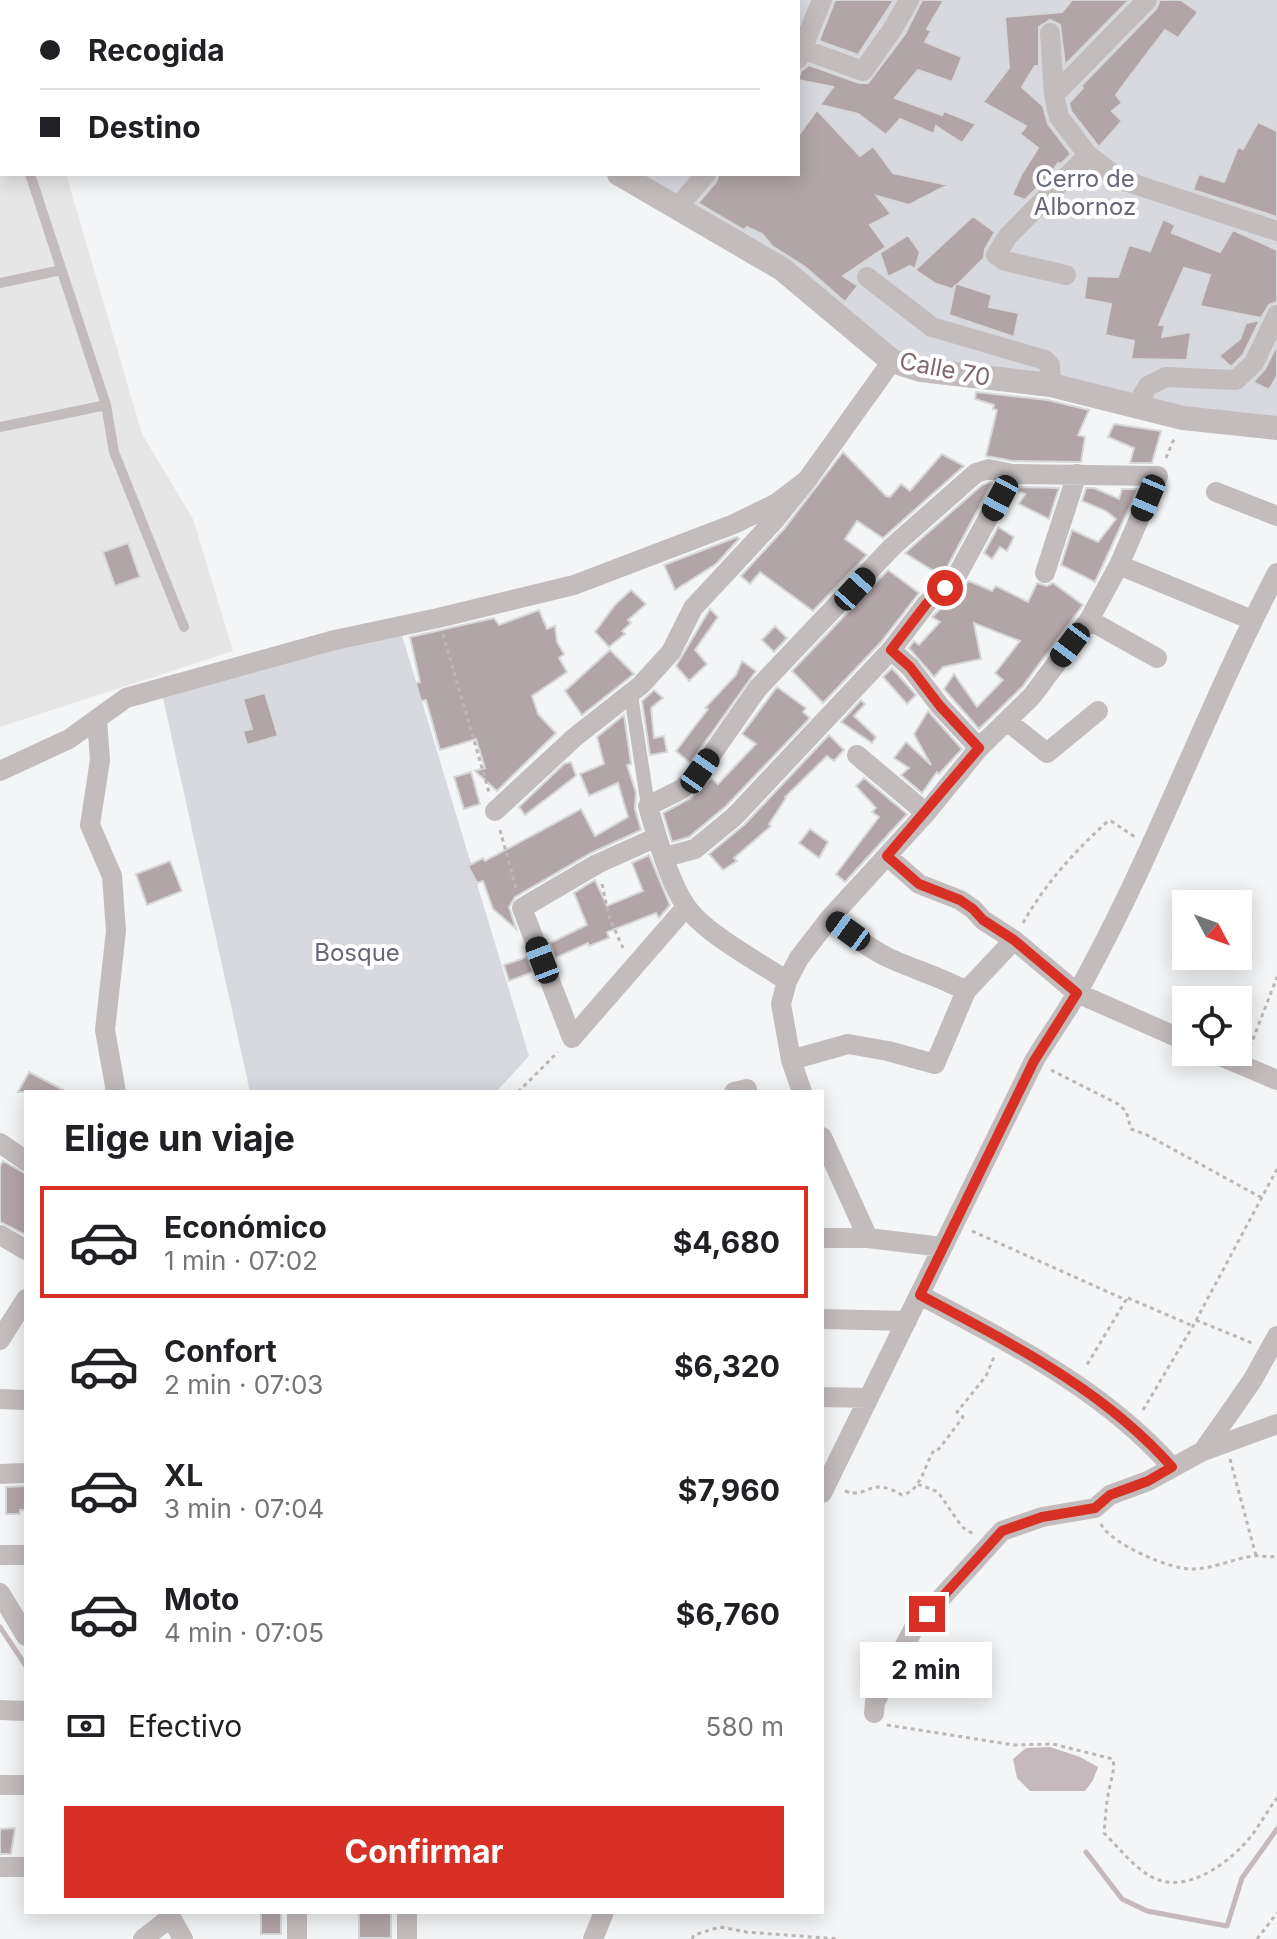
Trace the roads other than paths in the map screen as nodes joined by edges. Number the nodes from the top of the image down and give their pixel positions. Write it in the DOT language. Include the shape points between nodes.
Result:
graph roads {
  1 [pos="822,0"];
  2 [pos="909,0"];
  3 [pos="1147,0"];
  4 [pos="1050,33"];
  5 [pos="800,54"];
  6 [pos="1054,95"];
  7 [pos="1088,155"];
  8 [pos="31,176"];
  9 [pos="622,176"];
  10 [pos="704,176"];
  11 [pos="677,208"];
  12 [pos="1277,231"];
  13 [pos="61,270"];
  14 [pos="1066,275"];
  15 [pos="867,277"];
  16 [pos="0,283"];
  17 [pos="1277,315"];
  18 [pos="892,361"];
  19 [pos="1051,385"];
  20 [pos="106,405"];
  21 [pos="1135,407"];
  22 [pos="0,427"];
  23 [pos="1277,428"];
  24 [pos="1012,474"];
  25 [pos="1077,474"];
  26 [pos="807,480"];
  27 [pos="1216,492"];
  28 [pos="1277,516"];
  29 [pos="1119,565"];
  30 [pos="1045,573"];
  31 [pos="1277,573"];
  32 [pos="1089,620"];
  33 [pos="1252,620"];
  34 [pos="184,627"];
  35 [pos="891,650"];
  36 [pos="1157,658"];
  37 [pos="631,695"];
  38 [pos="1098,711"];
  39 [pos="97,720"];
  40 [pos="1007,721"];
  41 [pos="979,748"];
  42 [pos="857,755"];
  43 [pos="0,771"];
  44 [pos="648,806"];
  45 [pos="495,811"];
  46 [pos="926,813"];
  47 [pos="657,837"];
  48 [pos="887,856"];
  49 [pos="665,857"];
  50 [pos="686,907"];
  51 [pos="830,918"];
  52 [pos="1014,940"];
  53 [pos="787,981"];
  54 [pos="966,991"];
  55 [pos="1077,993"];
  56 [pos="1172,1035"];
  57 [pos="791,1060"];
  58 [pos="1243,1066"];
  59 [pos="1277,1080"];
  60 [pos="116,1090"];
  61 [pos="801,1090"];
  62 [pos="824,1141"];
  63 [pos="0,1143"];
  64 [pos="24,1160"];
  65 [pos="0,1235"];
  66 [pos="824,1238"];
  67 [pos="868,1238"];
  68 [pos="942,1247"];
  69 [pos="24,1249"];
  70 [pos="920,1295"];
  71 [pos="24,1304"];
  72 [pos="824,1319"];
  73 [pos="907,1321"];
  74 [pos="2,1334"];
  75 [pos="1272,1343"];
  76 [pos="824,1397"];
  77 [pos="867,1398"];
  78 [pos="0,1399"];
  79 [pos="24,1400"];
  80 [pos="1277,1424"];
  81 [pos="1203,1451"];
  82 [pos="1172,1467"];
  83 [pos="24,1473"];
  84 [pos="0,1474"];
  85 [pos="826,1481"];
  86 [pos="0,1555"];
  87 [pos="24,1555"];
  88 [pos="0,1593"];
  89 [pos="24,1630"];
  90 [pos="0,1710"];
  91 [pos="24,1711"];
  92 [pos="874,1713"];
  93 [pos="0,1785"];
  94 [pos="24,1785"];
  95 [pos="0,1867"];
  96 [pos="24,1867"];
  97 [pos="297,1914"];
  98 [pos="407,1914"];
  99 [pos="603,1914"];
  100 [pos="170,1915"];
  101 [pos="143,1939"];
  102 [pos="183,1939"];
  103 [pos="297,1939"];
  104 [pos="407,1939"];
  105 [pos="593,1939"];
  1 -- 5 [label="street"];
  2 -- 5 [label="street" via="863,71"];
  3 -- 6 [label="street"];
  4 -- 6 [label="street"];
  6 -- 7 [label="street" via="1059,117"];
  7 -- 12 [label="street" via="1119,179"];
  7 -- 14 [label="street" via="1008,236 996,255"];
  8 -- 13 [label="lane"];
  9 -- 11 [label="street, Calle 70"];
  10 -- 11 [label="street"];
  11 -- 18 [label="street, Calle 70" via="782,269"];
  13 -- 16 [label="lane"];
  13 -- 20 [label="lane"];
  15 -- 19 [label="street" via="932,327 1045,360"];
  17 -- 21 [label="street" via="1254,363 1236,380 1166,377 1148,386"];
  18 -- 19 [label="street, Calle 70" via="921,370"];
  18 -- 26 [label="street"];
  19 -- 21 [label="street, Calle 70"];
  20 -- 22 [label="lane"];
  20 -- 34 [label="lane" via="114,452"];
  21 -- 23 [label="street, Calle 70"];
  24 -- 25 [label="street"];
  24 -- 35 [label="street" via="962,569"];
  24 -- 44 [label="street" via="989,469 976,473 943,500 758,688 700,771 682,789"];
  25 -- 29 [label="street" via="1158,476"];
  25 -- 30 [label="street"];
  26 -- 37 [label="street" via="693,608 671,652"];
  26 -- 39 [label="street" via="777,503 734,524 574,585 335,640 126,698"];
  27 -- 28 [label="street"];
  29 -- 32 [label="street"];
  29 -- 33 [label="street"];
  31 -- 33 [label="street"];
  32 -- 36 [label="street"];
  32 -- 40 [label="street"];
  33 -- 55 [label="street" via="1150,847"];
  35 -- 41 [label="street"];
  35 -- 49 [label="street" via="725,826 695,849"];
  37 -- 44 [label="street"];
  37 -- 45 [label="street" via="575,737"];
  38 -- 40 [label="street" via="1047,753"];
  39 -- 43 [label="street"];
  39 -- 60 [label="street" via="100,760 90,825 112,876 116,931 105,1030"];
  40 -- 41 [label="street"];
  41 -- 46 [label="street"];
  42 -- 46 [label="street"];
  44 -- 47 [label="street"];
  46 -- 48 [label="street"];
  47 -- 49 [label="street"];
  47 -- 50 [label="street" via="597,864 522,908 572,1038"];
  48 -- 51 [label="street"];
  48 -- 52 [label="street" via="919,884 960,900"];
  49 -- 50 [label="street"];
  50 -- 53 [label="street"];
  51 -- 53 [label="street"];
  51 -- 54 [label="street" via="865,945"];
  52 -- 54 [label="street"];
  52 -- 55 [label="street"];
  53 -- 57 [label="street" via="781,1004"];
  54 -- 57 [label="street" via="935,1064 848,1044"];
  55 -- 56 [label="street"];
  55 -- 68 [label="street" via="1034,1061"];
  57 -- 61 [label="street"];
  58 -- 59 [label="street"];
  62 -- 67 [label="street"];
  63 -- 64 [label="street"];
  65 -- 69 [label="street"];
  66 -- 67 [label="street"];
  67 -- 68 [label="street"];
  68 -- 70 [label="street"];
  70 -- 73 [label="street"];
  70 -- 82 [label="street" via="1075,1384 1133,1427"];
  71 -- 74 [label="street"];
  72 -- 73 [label="street"];
  73 -- 77 [label="street"];
  75 -- 81 [label="street"];
  76 -- 77 [label="street"];
  77 -- 85 [label="street"];
  78 -- 79 [label="street"];
  80 -- 81 [label="street"];
  81 -- 82 [label="street"];
  82 -- 92 [label="street" via="1110,1495 1095,1508 1002,1531 914,1628"];
  83 -- 84 [label="street"];
  86 -- 87 [label="street"];
  88 -- 89 [label="street"];
  90 -- 91 [label="street"];
  93 -- 94 [label="street"];
  95 -- 96 [label="street"];
  97 -- 103 [label="street"];
  98 -- 104 [label="street"];
  99 -- 105 [label="street"];
  100 -- 101 [label="street"];
  100 -- 102 [label="street"];
}
